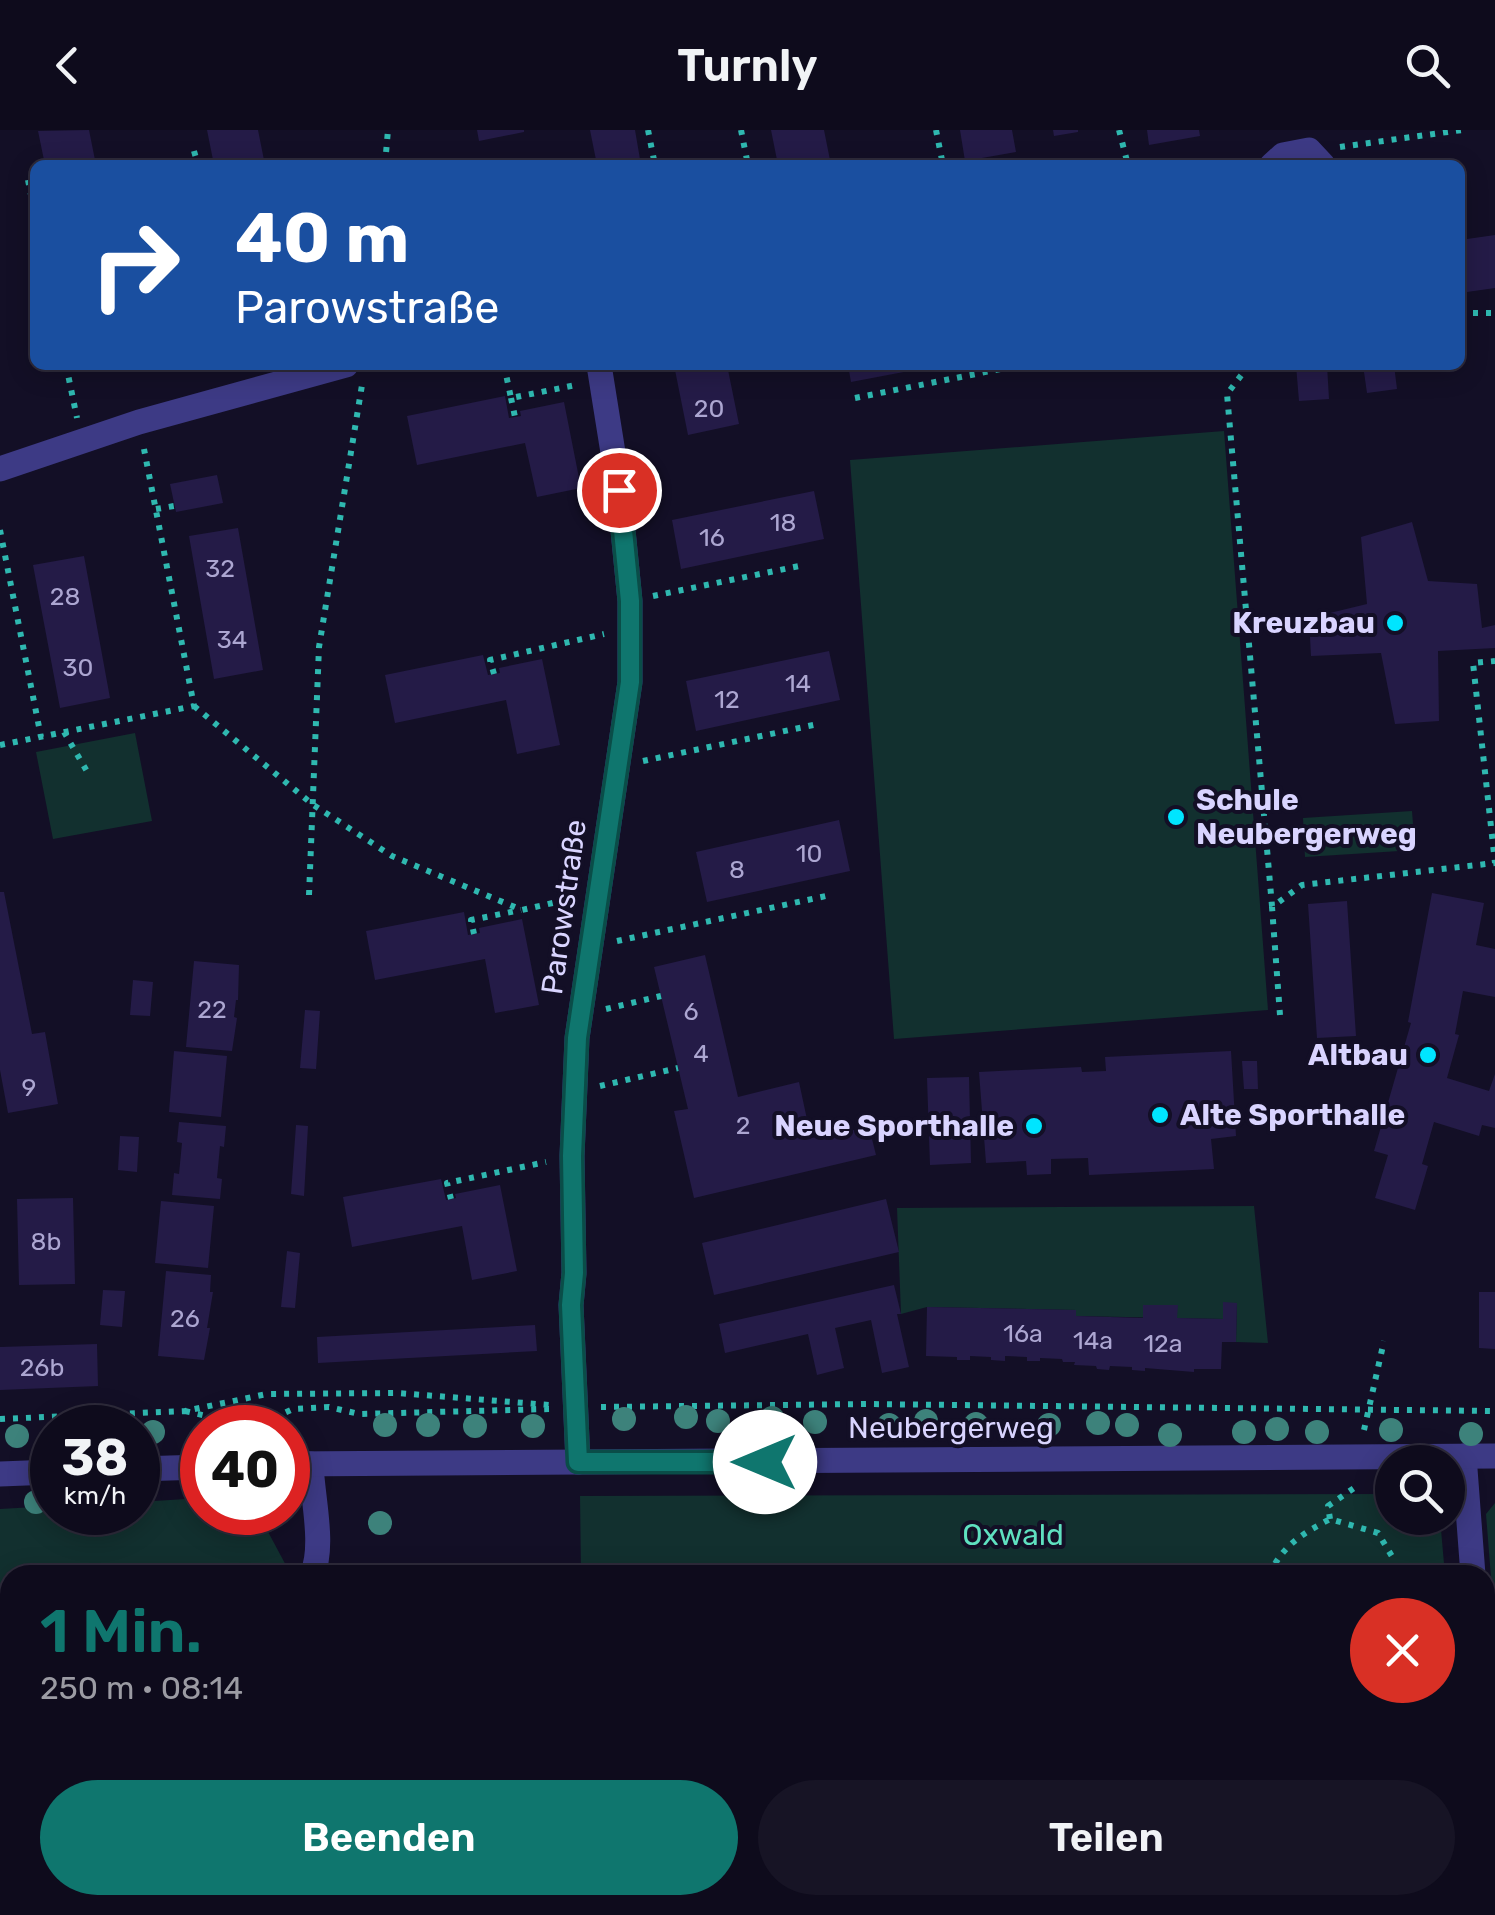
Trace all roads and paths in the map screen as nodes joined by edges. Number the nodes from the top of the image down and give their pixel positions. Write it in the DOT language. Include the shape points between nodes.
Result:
graph roads {
  1 [pos="388,130"];
  2 [pos="648,130"];
  3 [pos="740,130"];
  4 [pos="936,130"];
  5 [pos="1119,130"];
  6 [pos="1462,130"];
  7 [pos="194,151"];
  8 [pos="1316,158"];
  9 [pos="197,160"];
  10 [pos="385,160"];
  11 [pos="654,160"];
  12 [pos="747,160"];
  13 [pos="942,160"];
  14 [pos="1127,160"];
  15 [pos="1278,160"];
  16 [pos="28,180"];
  17 [pos="30,190"];
  18 [pos="1465,313"];
  19 [pos="1495,313"];
  20 [pos="67,370"];
  21 [pos="505,370"];
  22 [pos="996,370"];
  23 [pos="1245,370"];
  24 [pos="600,372"];
  25 [pos="354,374"];
  26 [pos="511,398"];
  27 [pos="855,398"];
  28 [pos="515,417"];
  29 [pos="139,422"];
  30 [pos="82,442"];
  31 [pos="0,469"];
  32 [pos="174,506"];
  33 [pos="156,509"];
  34 [pos="0,530"];
  35 [pos="799,566"];
  36 [pos="630,601"];
  37 [pos="630,628"];
  38 [pos="1495,661"];
  39 [pos="494,674"];
  40 [pos="194,706"];
  41 [pos="818,724"];
  42 [pos="64,732"];
  43 [pos="42,736"];
  44 [pos="0,745"];
  45 [pos="618,766"];
  46 [pos="88,773"];
  47 [pos="312,804"];
  48 [pos="599,892"];
  49 [pos="309,895"];
  50 [pos="826,896"];
  51 [pos="1272,907"];
  52 [pos="522,910"];
  53 [pos="474,934"];
  54 [pos="592,946"];
  55 [pos="661,996"];
  56 [pos="580,1014"];
  57 [pos="1280,1015"];
  58 [pos="678,1068"];
  59 [pos="575,1092"];
  60 [pos="572,1156"];
  61 [pos="451,1199"];
  62 [pos="214,1405"];
  63 [pos="576,1407"];
  64 [pos="310,1408"];
  65 [pos="180,1411"];
  66 [pos="1495,1411"];
  67 [pos="0,1419"];
  68 [pos="1465,1456"];
  69 [pos="1495,1456"];
  70 [pos="1375,1457"];
  71 [pos="578,1462"];
  72 [pos="310,1464"];
  73 [pos="1465,1469"];
  74 [pos="30,1473"];
  75 [pos="0,1474"];
  76 [pos="1328,1506"];
  77 [pos="310,1508"];
  78 [pos="1330,1519"];
  79 [pos="316,1565"];
  80 [pos="1273,1565"];
  81 [pos="1393,1565"];
  82 [pos="1472,1565"];
  1 -- 10 [label="path"];
  2 -- 11 [label="path"];
  3 -- 12 [label="path"];
  4 -- 13 [label="path"];
  5 -- 14 [label="path"];
  6 -- 8 [label="path"];
  7 -- 9 [label="path"];
  8 -- 15 [label="street"];
  16 -- 17 [label="path"];
  18 -- 19 [label="path"];
  20 -- 30 [label="path"];
  21 -- 26 [label="path"];
  22 -- 27 [label="path"];
  23 -- 51 [label="path" via="1227,394"];
  24 -- 26 [label="path"];
  24 -- 36 [label="street, Parowstraße"];
  25 -- 29 [label="street"];
  25 -- 47 [label="path" via="319,647"];
  26 -- 28 [label="path"];
  29 -- 30 [label="street"];
  29 -- 33 [label="path"];
  30 -- 31 [label="street"];
  32 -- 33 [label="path"];
  33 -- 40 [label="path"];
  34 -- 43 [label="path"];
  35 -- 36 [label="path"];
  36 -- 37 [label="street, Parowstraße"];
  37 -- 39 [label="path" via="490,660"];
  37 -- 45 [label="street, Parowstraße"];
  38 -- 51 [label="path" via="1473,663 1495,863 1302,886"];
  40 -- 42 [label="path"];
  40 -- 47 [label="path"];
  41 -- 45 [label="path"];
  42 -- 43 [label="path"];
  42 -- 46 [label="path"];
  43 -- 44 [label="path"];
  45 -- 48 [label="street, Parowstraße"];
  47 -- 49 [label="path"];
  47 -- 52 [label="path" via="392,856"];
  48 -- 52 [label="path"];
  48 -- 54 [label="street, Parowstraße"];
  50 -- 54 [label="path"];
  51 -- 57 [label="path"];
  52 -- 53 [label="path" via="472,920"];
  54 -- 56 [label="street, Parowstraße"];
  55 -- 56 [label="path"];
  56 -- 59 [label="street, Parowstraße"];
  58 -- 59 [label="path"];
  59 -- 60 [label="street, Parowstraße"];
  60 -- 61 [label="path" via="448,1183"];
  60 -- 63 [label="street, Parowstraße"];
  62 -- 63 [label="path" via="267,1394 398,1394"];
  63 -- 64 [label="path" via="359,1414"];
  63 -- 66 [label="path"];
  63 -- 71 [label="street, Parowstraße"];
  65 -- 67 [label="path"];
  68 -- 69 [label="street, Neubergerweg"];
  70 -- 71 [label="street, Neubergerweg"];
  71 -- 72 [label="street, Neubergerweg"];
  73 -- 82 [label="street"];
  74 -- 75 [label="street"];
  76 -- 78 [label="path"];
  77 -- 79 [label="street"];
  78 -- 80 [label="path" via="1300,1535"];
  78 -- 81 [label="path" via="1378,1533"];
}
